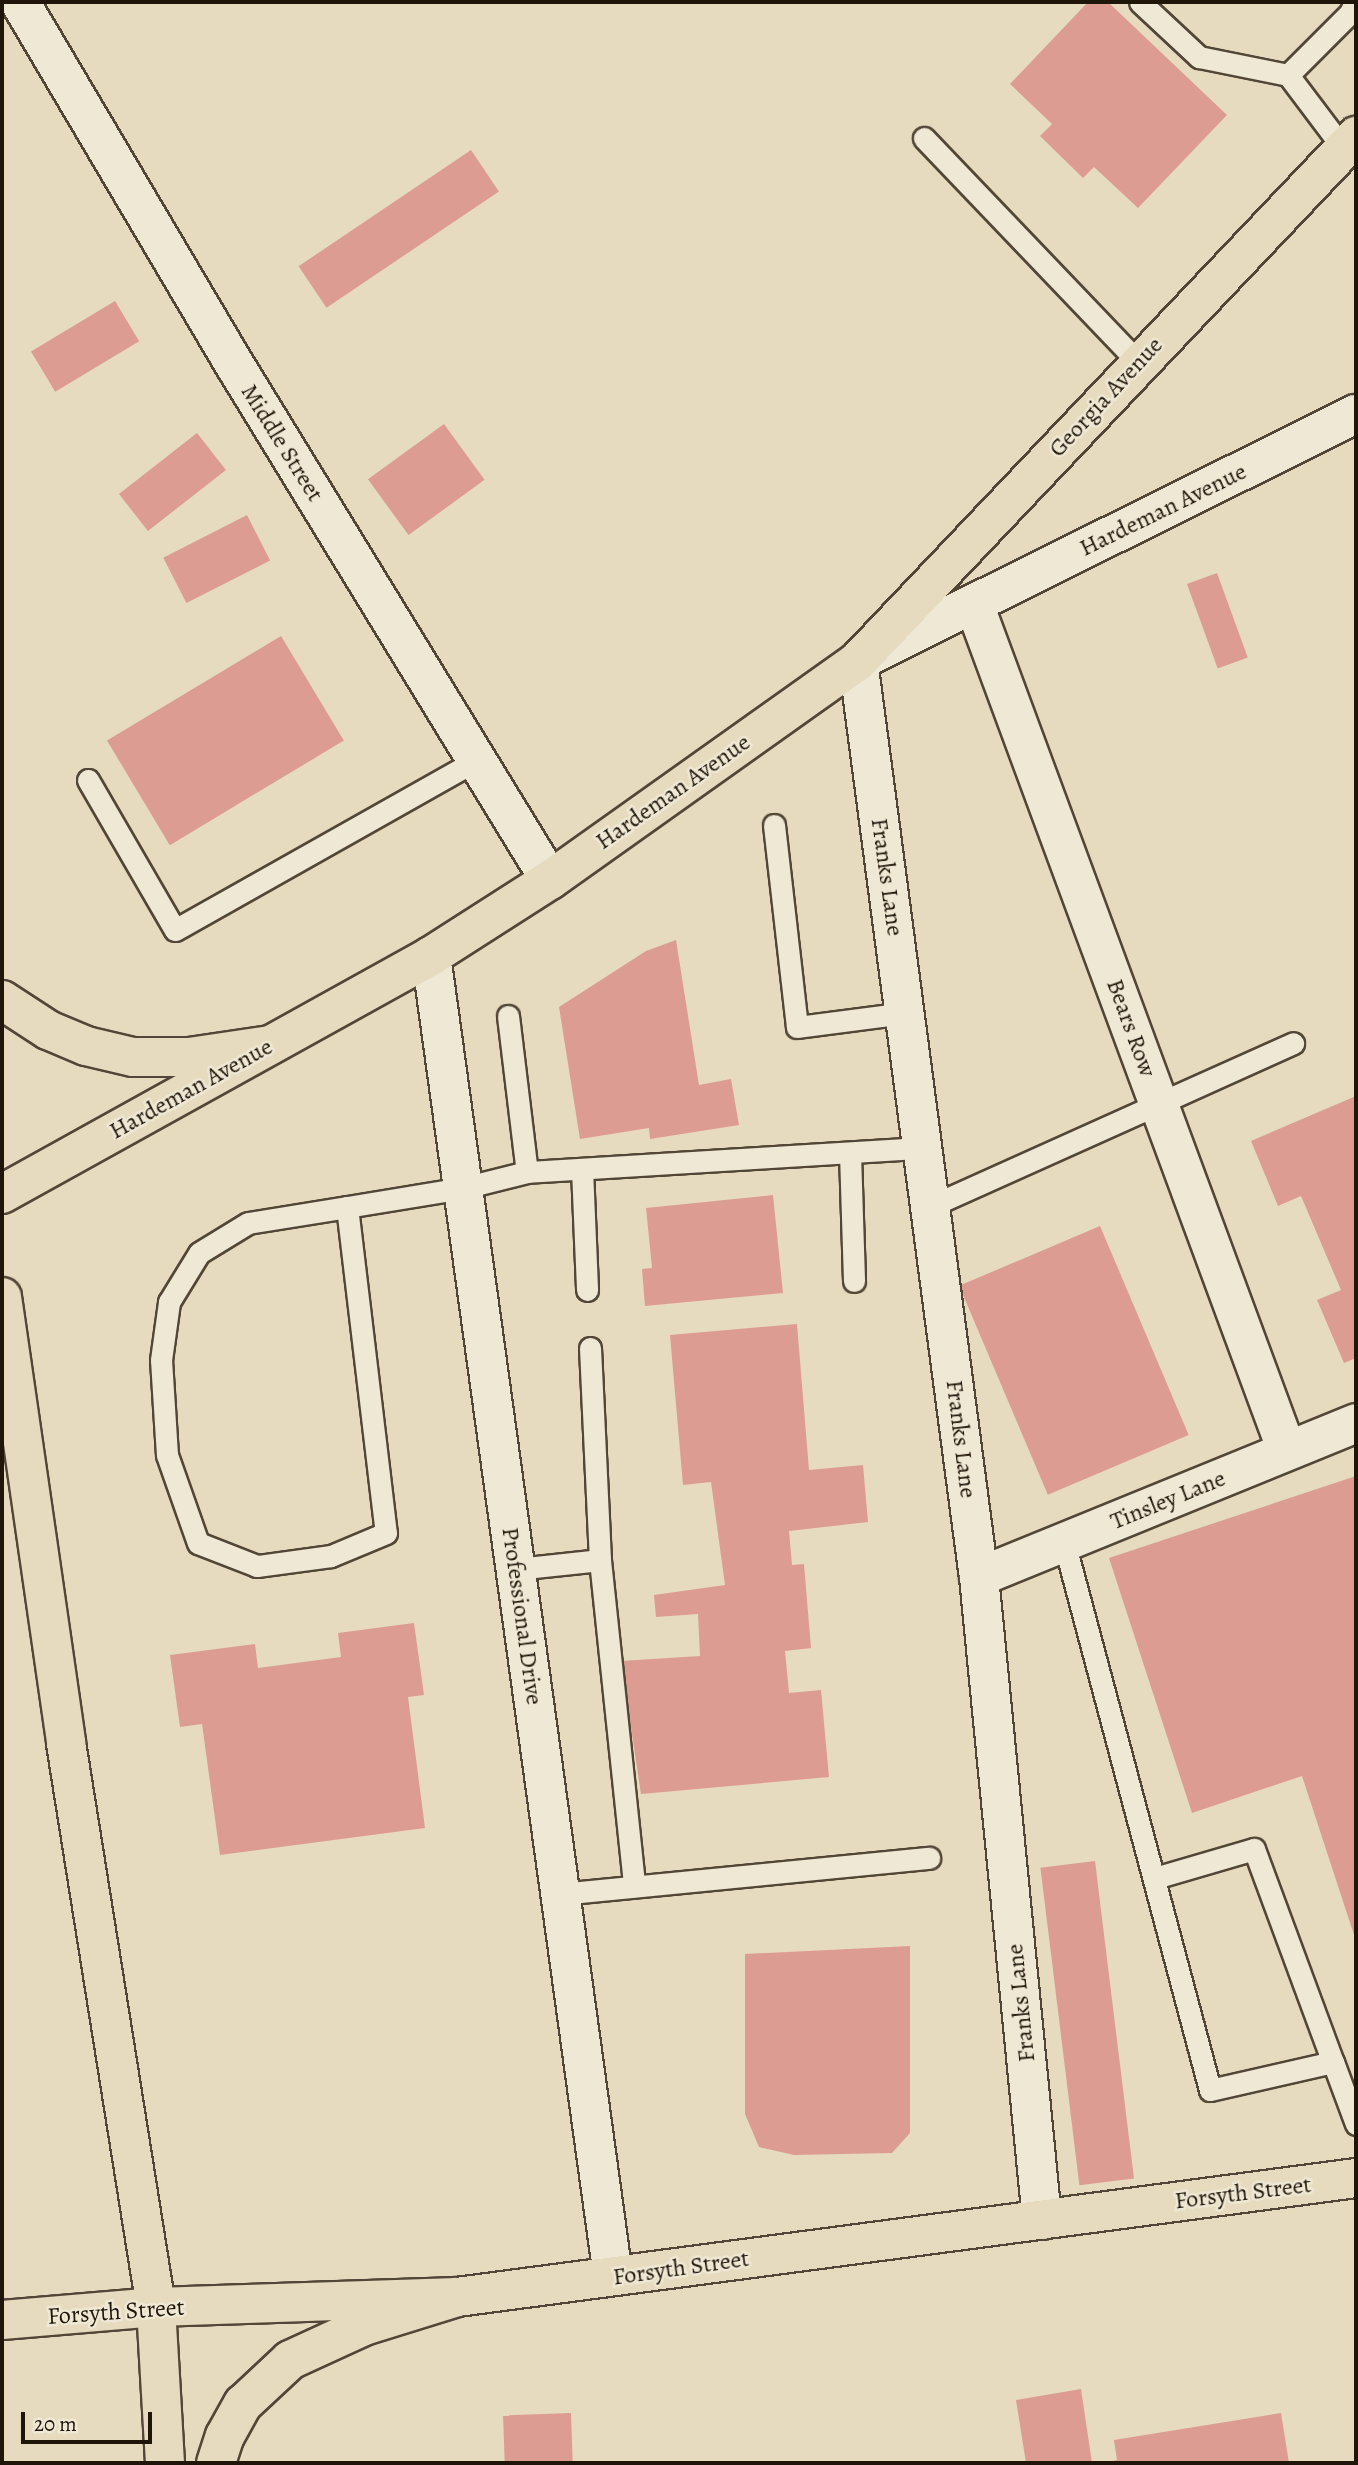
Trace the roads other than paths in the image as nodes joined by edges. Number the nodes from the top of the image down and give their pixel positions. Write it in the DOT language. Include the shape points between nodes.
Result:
graph roads {
  1 [pos="20,2"];
  2 [pos="1140,2"];
  3 [pos="1355,2"];
  4 [pos="1288,75"];
  5 [pos="924,138"];
  6 [pos="1350,142"];
  7 [pos="1139,363"];
  8 [pos="1356,414"];
  9 [pos="974,604"];
  10 [pos="858,661"];
  11 [pos="477,761"];
  12 [pos="88,780"];
  13 [pos="774,825"];
  14 [pos="550,880"];
  15 [pos="431,956"];
  16 [pos="2,1000"];
  17 [pos="905,1013"];
  18 [pos="508,1016"];
  19 [pos="1293,1043"];
  20 [pos="270,1045"];
  21 [pos="1158,1103"];
  22 [pos="923,1148"];
  23 [pos="850,1153"];
  24 [pos="582,1169"];
  25 [pos="527,1172"];
  26 [pos="463,1188"];
  27 [pos="2,1194"];
  28 [pos="931,1206"];
  29 [pos="347,1207"];
  30 [pos="854,1280"];
  31 [pos="587,1290"];
  32 [pos="2,1297"];
  33 [pos="590,1348"];
  34 [pos="1356,1423"];
  35 [pos="1287,1451"];
  36 [pos="1064,1542"];
  37 [pos="600,1560"];
  38 [pos="516,1569"];
  39 [pos="979,1577"];
  40 [pos="929,1858"];
  41 [pos="1155,1878"];
  42 [pos="634,1886"];
  43 [pos="560,1894"];
  44 [pos="1333,2062"];
  45 [pos="1356,2124"];
  46 [pos="1356,2178"];
  47 [pos="1042,2220"];
  48 [pos="613,2276"];
  49 [pos="457,2297"];
  50 [pos="156,2307"];
  51 [pos="2,2320"];
  52 [pos="165,2463"];
  53 [pos="216,2463"];
  1 -- 11 [label="street, Middle Street"];
  2 -- 4 [label="lane" via="1199,57"];
  3 -- 4 [label="lane" via="1350,13"];
  4 -- 6 [label="lane"];
  5 -- 7 [label="lane"];
  6 -- 7 [label="main road, Georgia Avenue"];
  7 -- 10 [label="main road, Georgia Avenue"];
  8 -- 9 [label="street, Hardeman Avenue"];
  9 -- 10 [label="street, Hardeman Avenue"];
  9 -- 21 [label="street, Bears Row"];
  10 -- 14 [label="main road, Hardeman Avenue"];
  10 -- 17 [label="street, Franks Lane"];
  11 -- 12 [label="lane" via="175,930"];
  11 -- 14 [label="street, Middle Street"];
  13 -- 17 [label="lane" via="797,1027"];
  14 -- 15 [label="main road, Hardeman Avenue"];
  15 -- 20 [label="main road, Hardeman Avenue"];
  15 -- 26 [label="street, Professional Drive"];
  16 -- 20 [label="main road" via="48,1030 86,1046 133,1057 189,1057"];
  17 -- 22 [label="street, Franks Lane"];
  18 -- 25 [label="lane"];
  19 -- 21 [label="lane"];
  20 -- 27 [label="main road, Hardeman Avenue"];
  21 -- 28 [label="lane"];
  21 -- 35 [label="street, Bears Row"];
  22 -- 23 [label="lane"];
  22 -- 28 [label="street, Franks Lane"];
  23 -- 24 [label="lane"];
  23 -- 30 [label="lane"];
  24 -- 25 [label="lane"];
  24 -- 31 [label="lane"];
  25 -- 26 [label="lane"];
  26 -- 29 [label="lane"];
  26 -- 38 [label="street, Professional Drive"];
  28 -- 39 [label="street, Franks Lane"];
  29 -- 29 [label="lane" via="386,1533 331,1556 257,1566 198,1543 167,1455 161,1360 169,1302 199,1253 248,1223"];
  32 -- 50 [label="main road" via="66,1743"];
  33 -- 37 [label="lane"];
  34 -- 35 [label="street, Tinsley Lane"];
  35 -- 36 [label="street, Tinsley Lane"];
  36 -- 39 [label="street, Tinsley Lane"];
  36 -- 41 [label="lane"];
  37 -- 38 [label="lane"];
  37 -- 42 [label="lane"];
  38 -- 43 [label="street, Professional Drive"];
  39 -- 47 [label="street, Franks Lane"];
  40 -- 42 [label="lane"];
  41 -- 44 [label="lane" via="1254,1849"];
  41 -- 44 [label="lane" via="1210,2090"];
  42 -- 43 [label="lane"];
  43 -- 48 [label="street, Professional Drive"];
  44 -- 45 [label="lane"];
  46 -- 47 [label="main road, Forsyth Street"];
  47 -- 48 [label="main road, Forsyth Street"];
  48 -- 49 [label="main road, Forsyth Street"];
  49 -- 50 [label="main road, Forsyth Street"];
  49 -- 53 [label="main road" via="364,2326 290,2360 243,2404"];
  50 -- 51 [label="main road, Forsyth Street"];
  50 -- 52 [label="main road"];
}
